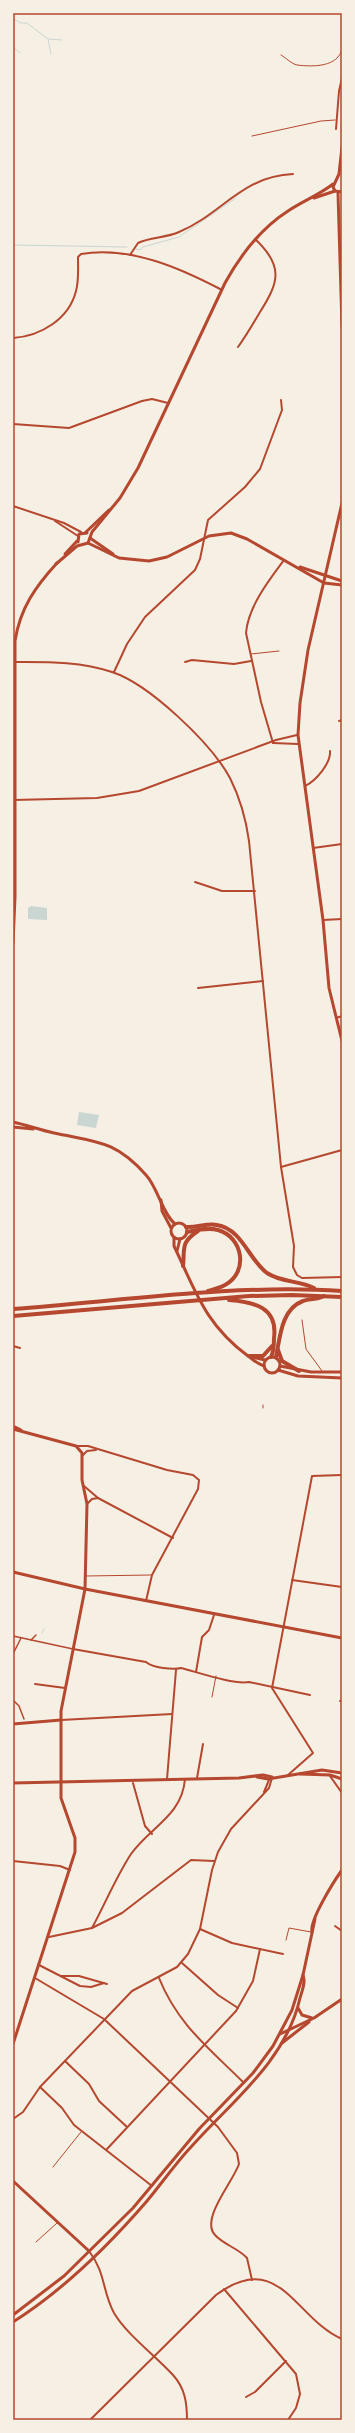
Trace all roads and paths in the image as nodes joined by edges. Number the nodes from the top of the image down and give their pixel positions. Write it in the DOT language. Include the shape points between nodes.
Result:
graph roads {
  1 [pos="342,49"];
  2 [pos="281,55"];
  3 [pos="342,78"];
  4 [pos="336,120"];
  5 [pos="336,129"];
  6 [pos="252,136"];
  7 [pos="342,147"];
  8 [pos="293,174"];
  9 [pos="337,180"];
  10 [pos="342,180"];
  11 [pos="334,184"];
  12 [pos="337,192"];
  13 [pos="342,192"];
  14 [pos="310,199"];
  15 [pos="255,239"];
  16 [pos="342,244"];
  17 [pos="130,255"];
  18 [pos="340,273"];
  19 [pos="222,290"];
  20 [pos="342,326"];
  21 [pos="13,338"];
  22 [pos="238,346"];
  23 [pos="281,400"];
  24 [pos="168,404"];
  25 [pos="13,424"];
  26 [pos="342,503"];
  27 [pos="114,505"];
  28 [pos="13,506"];
  29 [pos="50,518"];
  30 [pos="81,532"];
  31 [pos="86,532"];
  32 [pos="78,536"];
  33 [pos="90,537"];
  34 [pos="204,538"];
  35 [pos="77,541"];
  36 [pos="88,543"];
  37 [pos="81,544"];
  38 [pos="119,558"];
  39 [pos="284,560"];
  40 [pos="56,564"];
  41 [pos="295,565"];
  42 [pos="325,576"];
  43 [pos="342,581"];
  44 [pos="324,583"];
  45 [pos="342,585"];
  46 [pos="279,651"];
  47 [pos="250,654"];
  48 [pos="252,661"];
  49 [pos="14,662"];
  50 [pos="185,662"];
  51 [pos="114,672"];
  52 [pos="342,720"];
  53 [pos="339,721"];
  54 [pos="298,735"];
  55 [pos="273,743"];
  56 [pos="298,744"];
  57 [pos="330,751"];
  58 [pos="219,761"];
  59 [pos="304,787"];
  60 [pos="14,800"];
  61 [pos="342,844"];
  62 [pos="313,848"];
  63 [pos="195,882"];
  64 [pos="255,891"];
  65 [pos="342,919"];
  66 [pos="323,920"];
  67 [pos="13,943"];
  68 [pos="263,982"];
  69 [pos="198,988"];
  70 [pos="342,1016"];
  71 [pos="336,1018"];
  72 [pos="342,1041"];
  73 [pos="13,1122"];
  74 [pos="13,1127"];
  75 [pos="37,1129"];
  76 [pos="342,1150"];
  77 [pos="281,1167"];
  78 [pos="161,1200"];
  79 [pos="175,1224"];
  80 [pos="186,1227"];
  81 [pos="171,1228"];
  82 [pos="199,1230"];
  83 [pos="187,1232"];
  84 [pos="174,1238"];
  85 [pos="180,1239"];
  86 [pos="177,1251"];
  87 [pos="183,1266"];
  88 [pos="342,1277"];
  89 [pos="316,1290"];
  90 [pos="342,1291"];
  91 [pos="202,1292"];
  92 [pos="324,1296"];
  93 [pos="342,1297"];
  94 [pos="219,1300"];
  95 [pos="13,1309"];
  96 [pos="13,1316"];
  97 [pos="302,1320"];
  98 [pos="274,1338"];
  99 [pos="13,1346"];
  100 [pos="278,1346"];
  101 [pos="20,1348"];
  102 [pos="249,1356"];
  103 [pos="273,1357"];
  104 [pos="265,1360"];
  105 [pos="264,1366"];
  106 [pos="280,1366"];
  107 [pos="278,1370"];
  108 [pos="299,1371"];
  109 [pos="342,1372"];
  110 [pos="324,1373"];
  111 [pos="342,1378"];
  112 [pos="263,1405"];
  113 [pos="263,1408"];
  114 [pos="13,1428"];
  115 [pos="76,1446"];
  116 [pos="99,1450"];
  117 [pos="83,1455"];
  118 [pos="342,1475"];
  119 [pos="83,1485"];
  120 [pos="98,1498"];
  121 [pos="87,1504"];
  122 [pos="172,1538"];
  123 [pos="13,1572"];
  124 [pos="152,1575"];
  125 [pos="86,1576"];
  126 [pos="292,1580"];
  127 [pos="342,1587"];
  128 [pos="85,1589"];
  129 [pos="146,1602"];
  130 [pos="214,1615"];
  131 [pos="283,1628"];
  132 [pos="20,1634"];
  133 [pos="36,1635"];
  134 [pos="13,1636"];
  135 [pos="20,1638"];
  136 [pos="342,1638"];
  137 [pos="31,1640"];
  138 [pos="48,1640"];
  139 [pos="48,1644"];
  140 [pos="73,1650"];
  141 [pos="13,1654"];
  142 [pos="176,1670"];
  143 [pos="194,1671"];
  144 [pos="216,1676"];
  145 [pos="35,1684"];
  146 [pos="65,1688"];
  147 [pos="272,1688"];
  148 [pos="310,1695"];
  149 [pos="212,1697"];
  150 [pos="13,1700"];
  151 [pos="172,1714"];
  152 [pos="24,1719"];
  153 [pos="61,1720"];
  154 [pos="13,1724"];
  155 [pos="203,1744"];
  156 [pos="342,1773"];
  157 [pos="300,1774"];
  158 [pos="288,1775"];
  159 [pos="330,1775"];
  160 [pos="257,1777"];
  161 [pos="272,1777"];
  162 [pos="167,1779"];
  163 [pos="185,1779"];
  164 [pos="197,1779"];
  165 [pos="342,1779"];
  166 [pos="265,1780"];
  167 [pos="61,1782"];
  168 [pos="13,1783"];
  169 [pos="133,1783"];
  170 [pos="264,1793"];
  171 [pos="342,1793"];
  172 [pos="152,1834"];
  173 [pos="13,1861"];
  174 [pos="214,1861"];
  175 [pos="71,1870"];
  176 [pos="342,1870"];
  177 [pos="335,1926"];
  178 [pos="92,1928"];
  179 [pos="200,1929"];
  180 [pos="342,1931"];
  181 [pos="312,1932"];
  182 [pos="49,1937"];
  183 [pos="286,1940"];
  184 [pos="260,1949"];
  185 [pos="283,1954"];
  186 [pos="182,1963"];
  187 [pos="39,1965"];
  188 [pos="303,1975"];
  189 [pos="61,1976"];
  190 [pos="35,1978"];
  191 [pos="159,1978"];
  192 [pos="342,1999"];
  193 [pos="238,2008"];
  194 [pos="298,2008"];
  195 [pos="314,2018"];
  196 [pos="104,2019"];
  197 [pos="290,2029"];
  198 [pos="280,2034"];
  199 [pos="282,2043"];
  200 [pos="13,2044"];
  201 [pos="204,2046"];
  202 [pos="65,2061"];
  203 [pos="169,2082"];
  204 [pos="245,2083"];
  205 [pos="40,2087"];
  206 [pos="13,2119"];
  207 [pos="209,2119"];
  208 [pos="213,2123"];
  209 [pos="127,2127"];
  210 [pos="81,2131"];
  211 [pos="106,2148"];
  212 [pos="53,2167"];
  213 [pos="14,2184"];
  214 [pos="153,2186"];
  215 [pos="58,2222"];
  216 [pos="36,2242"];
  217 [pos="89,2251"];
  218 [pos="93,2256"];
  219 [pos="252,2280"];
  220 [pos="224,2289"];
  221 [pos="13,2315"];
  222 [pos="13,2322"];
  223 [pos="342,2339"];
  224 [pos="155,2356"];
  225 [pos="286,2361"];
  226 [pos="246,2397"];
  227 [pos="90,2420"];
  228 [pos="187,2420"];
  229 [pos="288,2420"];
  1 -- 2 [label="lane" via="341,56 327,64 296,65"];
  3 -- 4 [label="street"];
  4 -- 5 [label="street"];
  4 -- 6 [label="lane" via="320,120"];
  7 -- 9 [label="main road"];
  8 -- 17 [label="street" via="271,177 251,184 186,229 138,243"];
  9 -- 10 [label="main road"];
  9 -- 11 [label="main road"];
  11 -- 12 [label="main road"];
  11 -- 14 [label="main road"];
  12 -- 13 [label="main road"];
  12 -- 14 [label="main road"];
  12 -- 18 [label="main road"];
  14 -- 15 [label="main road" via="278,218"];
  15 -- 19 [label="main road" via="239,258"];
  15 -- 22 [label="street" via="274,262 275,285"];
  16 -- 18 [label="main road"];
  17 -- 19 [label="street" via="170,265"];
  17 -- 21 [label="street" via="80,254 76,291 63,315 41,331"];
  18 -- 20 [label="main road"];
  19 -- 24 [label="main road"];
  23 -- 34 [label="street" via="282,410 260,469 245,487 208,520"];
  24 -- 25 [label="street" via="152,399 134,403 69,428"];
  24 -- 27 [label="main road" via="138,468"];
  26 -- 42 [label="main road"];
  27 -- 31 [label="main road"];
  27 -- 33 [label="main road"];
  28 -- 29 [label="street"];
  29 -- 30 [label="street"];
  29 -- 32 [label="street"];
  30 -- 31 [label="main road"];
  30 -- 32 [label="main road"];
  31 -- 33 [label="main road"];
  32 -- 35 [label="main road"];
  33 -- 36 [label="main road"];
  33 -- 38 [label="main road"];
  34 -- 38 [label="main road" via="161,559 137,561"];
  34 -- 39 [label="main road" via="220,533 236,534"];
  34 -- 51 [label="street" via="195,570 157,604 140,624"];
  35 -- 37 [label="main road"];
  35 -- 40 [label="main road"];
  36 -- 37 [label="main road"];
  36 -- 38 [label="main road"];
  37 -- 40 [label="main road"];
  39 -- 41 [label="main road"];
  39 -- 47 [label="street" via="267,585 247,625"];
  40 -- 49 [label="main road" via="33,591 21,615 15,641"];
  41 -- 42 [label="main road"];
  41 -- 44 [label="main road"];
  42 -- 43 [label="main road"];
  42 -- 44 [label="main road"];
  44 -- 45 [label="main road"];
  44 -- 54 [label="main road" via="303,678"];
  46 -- 47 [label="lane"];
  47 -- 48 [label="street"];
  48 -- 50 [label="street" via="234,664 192,660"];
  48 -- 55 [label="street"];
  49 -- 51 [label="street" via="83,664"];
  49 -- 60 [label="main road"];
  51 -- 58 [label="street" via="158,700"];
  52 -- 53 [label="street"];
  54 -- 55 [label="street"];
  54 -- 56 [label="main road"];
  55 -- 56 [label="street"];
  55 -- 58 [label="street"];
  56 -- 59 [label="main road"];
  57 -- 59 [label="street" via="320,772"];
  58 -- 60 [label="street" via="151,788 118,795"];
  58 -- 64 [label="street" via="235,788 244,814"];
  59 -- 62 [label="main road"];
  60 -- 67 [label="main road"];
  61 -- 62 [label="street"];
  62 -- 66 [label="main road"];
  63 -- 64 [label="street" via="222,891"];
  64 -- 68 [label="street"];
  65 -- 66 [label="street"];
  66 -- 71 [label="main road" via="329,988"];
  68 -- 69 [label="street"];
  68 -- 77 [label="street"];
  70 -- 71 [label="street"];
  71 -- 72 [label="main road"];
  73 -- 75 [label="main road"];
  74 -- 75 [label="main road"];
  75 -- 78 [label="main road" via="100,1142 126,1155 147,1176"];
  76 -- 77 [label="street"];
  77 -- 88 [label="street" via="294,1246 294,1272 302,1278"];
  78 -- 79 [label="main road"];
  78 -- 81 [label="main road" via="162,1211"];
  79 -- 80 [label="main road" via="180,1223"];
  79 -- 81 [label="main road"];
  80 -- 83 [label="main road"];
  80 -- 89 [label="highway" via="224,1227 235,1235 266,1273 282,1281 309,1286"];
  81 -- 84 [label="main road"];
  82 -- 83 [label="highway"];
  82 -- 87 [label="highway" via="184,1244"];
  82 -- 91 [label="highway" via="214,1229 228,1235 235,1242 240,1257 239,1268 232,1280 221,1287"];
  83 -- 85 [label="main road" via="186,1236"];
  84 -- 85 [label="main road"];
  84 -- 86 [label="main road"];
  85 -- 86 [label="main road"];
  86 -- 87 [label="main road"];
  87 -- 102 [label="main road" via="204,1311 230,1340"];
  89 -- 90 [label="highway"];
  89 -- 91 [label="highway"];
  91 -- 95 [label="highway"];
  92 -- 93 [label="highway"];
  92 -- 94 [label="highway" via="268,1295"];
  92 -- 100 [label="highway" via="301,1302 290,1310 283,1322"];
  94 -- 96 [label="highway"];
  94 -- 98 [label="highway" via="250,1303 262,1308 274,1322"];
  97 -- 110 [label="lane" via="306,1349"];
  98 -- 102 [label="highway" via="267,1354"];
  98 -- 103 [label="highway"];
  99 -- 101 [label="street"];
  100 -- 103 [label="highway"];
  100 -- 108 [label="highway" via="282,1361"];
  102 -- 104 [label="main road"];
  102 -- 105 [label="main road"];
  103 -- 104 [label="main road"];
  103 -- 106 [label="main road"];
  104 -- 105 [label="main road"];
  105 -- 107 [label="main road" via="270,1373"];
  106 -- 107 [label="main road"];
  106 -- 108 [label="main road"];
  107 -- 111 [label="main road" via="300,1376"];
  108 -- 110 [label="main road"];
  109 -- 110 [label="main road"];
  112 -- 113 [label="lane"];
  114 -- 115 [label="main road"];
  115 -- 116 [label="street" via="88,1446"];
  115 -- 117 [label="main road"];
  116 -- 117 [label="street" via="87,1451"];
  116 -- 122 [label="street" via="197,1478 200,1483 198,1489"];
  117 -- 119 [label="main road"];
  118 -- 126 [label="street" via="312,1476"];
  119 -- 120 [label="street"];
  119 -- 121 [label="main road"];
  120 -- 121 [label="street"];
  120 -- 122 [label="street"];
  121 -- 125 [label="main road"];
  122 -- 124 [label="street"];
  123 -- 128 [label="main road"];
  124 -- 125 [label="lane"];
  124 -- 129 [label="street"];
  125 -- 128 [label="main road"];
  126 -- 127 [label="street"];
  126 -- 131 [label="street"];
  128 -- 129 [label="main road"];
  128 -- 140 [label="main road"];
  129 -- 130 [label="main road"];
  130 -- 131 [label="main road"];
  130 -- 143 [label="street" via="209,1630 202,1637"];
  131 -- 136 [label="main road"];
  131 -- 147 [label="street"];
  132 -- 135 [label="street"];
  133 -- 137 [label="street"];
  134 -- 135 [label="street"];
  135 -- 137 [label="street"];
  135 -- 141 [label="street"];
  137 -- 139 [label="street"];
  138 -- 139 [label="street"];
  139 -- 140 [label="street"];
  140 -- 142 [label="street" via="146,1662"];
  140 -- 146 [label="main road"];
  142 -- 143 [label="street" via="181,1668"];
  142 -- 151 [label="street"];
  143 -- 144 [label="street"];
  144 -- 147 [label="street"];
  144 -- 149 [label="lane"];
  145 -- 146 [label="street"];
  146 -- 153 [label="main road"];
  147 -- 148 [label="street"];
  147 -- 158 [label="street" via="313,1754"];
  150 -- 152 [label="street" via="19,1706"];
  151 -- 153 [label="street"];
  151 -- 162 [label="street"];
  153 -- 154 [label="main road"];
  153 -- 167 [label="main road"];
  155 -- 164 [label="street"];
  156 -- 157 [label="main road" via="322,1770"];
  157 -- 158 [label="main road"];
  157 -- 159 [label="main road"];
  158 -- 161 [label="main road"];
  159 -- 165 [label="main road"];
  159 -- 171 [label="street"];
  160 -- 161 [label="main road"];
  160 -- 164 [label="main road"];
  160 -- 166 [label="main road"];
  161 -- 166 [label="main road"];
  161 -- 170 [label="street" via="272,1782"];
  162 -- 163 [label="main road"];
  162 -- 167 [label="main road"];
  163 -- 164 [label="main road"];
  163 -- 172 [label="street" via="182,1796 176,1808"];
  166 -- 170 [label="street"];
  167 -- 168 [label="main road"];
  167 -- 175 [label="main road" via="62,1803 75,1838"];
  169 -- 172 [label="street" via="145,1826"];
  170 -- 174 [label="street" via="231,1829"];
  172 -- 178 [label="street" via="132,1854"];
  173 -- 175 [label="street" via="60,1866"];
  174 -- 178 [label="street" via="196,1859 186,1863 122,1913"];
  174 -- 179 [label="street"];
  175 -- 182 [label="main road"];
  176 -- 181 [label="main road" via="323,1901 311,1926"];
  177 -- 180 [label="street"];
  178 -- 182 [label="street"];
  179 -- 184 [label="street" via="232,1943"];
  179 -- 186 [label="street" via="194,1945"];
  181 -- 183 [label="lane" via="289,1928"];
  181 -- 188 [label="main road"];
  182 -- 187 [label="main road"];
  184 -- 185 [label="street"];
  184 -- 193 [label="street" via="253,1981"];
  186 -- 191 [label="street"];
  186 -- 193 [label="street" via="218,1995"];
  187 -- 189 [label="street"];
  187 -- 190 [label="main road"];
  188 -- 194 [label="main road" via="305,1979"];
  188 -- 198 [label="main road" via="292,2010"];
  189 -- 189 [label="street" via="80,1986 91,1988 105,1984 79,1976"];
  190 -- 196 [label="street"];
  190 -- 200 [label="main road"];
  191 -- 196 [label="street" via="132,1991"];
  191 -- 201 [label="street" via="179,2017"];
  192 -- 195 [label="main road"];
  193 -- 201 [label="street"];
  194 -- 195 [label="main road" via="302,2016"];
  194 -- 197 [label="main road"];
  195 -- 197 [label="main road"];
  195 -- 199 [label="main road"];
  196 -- 202 [label="street"];
  196 -- 203 [label="street"];
  197 -- 198 [label="main road"];
  197 -- 199 [label="main road"];
  198 -- 204 [label="main road"];
  199 -- 208 [label="main road" via="268,2064"];
  201 -- 203 [label="street"];
  201 -- 204 [label="street"];
  202 -- 205 [label="street"];
  202 -- 209 [label="street"];
  203 -- 207 [label="street"];
  203 -- 209 [label="street"];
  204 -- 207 [label="main road"];
  205 -- 206 [label="street" via="24,2112"];
  205 -- 210 [label="street"];
  207 -- 208 [label="street"];
  207 -- 214 [label="main road"];
  208 -- 218 [label="main road" via="184,2154 146,2202"];
  208 -- 219 [label="street" via="237,2153 239,2164 212,2214 209,2225 219,2239 247,2258"];
  209 -- 211 [label="street"];
  210 -- 211 [label="street"];
  210 -- 212 [label="lane"];
  211 -- 214 [label="street"];
  213 -- 215 [label="main road"];
  214 -- 217 [label="main road"];
  215 -- 216 [label="lane"];
  215 -- 217 [label="main road"];
  217 -- 218 [label="street"];
  217 -- 221 [label="main road" via="53,2286"];
  218 -- 222 [label="main road" via="57,2291"];
  218 -- 224 [label="street" via="102,2271 109,2300 117,2317"];
  219 -- 220 [label="street" via="241,2281"];
  219 -- 223 [label="street" via="282,2288 326,2330"];
  220 -- 224 [label="street"];
  220 -- 225 [label="street"];
  224 -- 227 [label="street"];
  224 -- 228 [label="street" via="181,2386 186,2401"];
  225 -- 226 [label="street" via="255,2392"];
  225 -- 229 [label="street" via="296,2374 300,2394 296,2408"];
}
